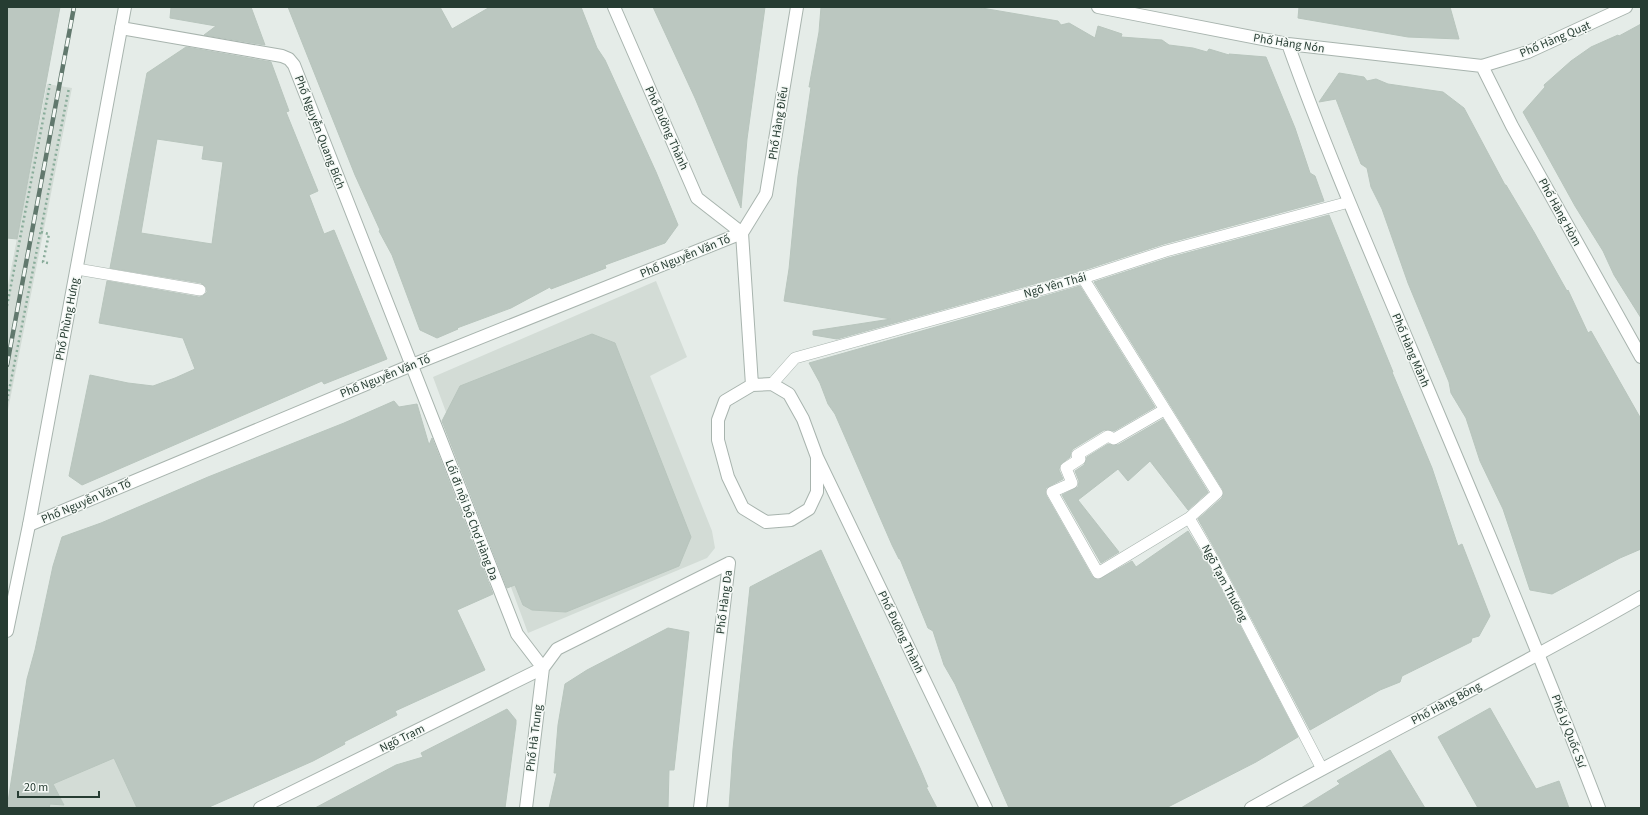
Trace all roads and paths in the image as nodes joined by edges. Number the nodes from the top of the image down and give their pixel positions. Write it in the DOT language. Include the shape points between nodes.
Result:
graph roads {
  1 [pos="125,7"];
  2 [pos="614,7"];
  3 [pos="797,7"];
  4 [pos="1098,7"];
  5 [pos="1626,7"];
  6 [pos="1135,11"];
  7 [pos="121,28"];
  8 [pos="1288,44"];
  9 [pos="1482,66"];
  10 [pos="50,84"];
  11 [pos="68,88"];
  12 [pos="1349,202"];
  13 [pos="41,232"];
  14 [pos="742,233"];
  15 [pos="48,263"];
  16 [pos="76,269"];
  17 [pos="1083,278"];
  18 [pos="200,290"];
  19 [pos="7,306"];
  20 [pos="1637,341"];
  21 [pos="1641,357"];
  22 [pos="412,365"];
  23 [pos="772,384"];
  24 [pos="752,385"];
  25 [pos="7,401"];
  26 [pos="1164,410"];
  27 [pos="817,457"];
  28 [pos="1189,518"];
  29 [pos="29,525"];
  30 [pos="1641,597"];
  31 [pos="7,631"];
  32 [pos="1539,654"];
  33 [pos="543,668"];
  34 [pos="1322,769"];
  35 [pos="260,808"];
  36 [pos="526,808"];
  37 [pos="700,808"];
  38 [pos="986,808"];
  39 [pos="1251,808"];
  40 [pos="1599,808"];
  1 -- 7 [label="street, Phố Phùng Hưng"];
  2 -- 14 [label="street, Phố Đường Thành" via="698,198"];
  3 -- 14 [label="street, Phố Hàng Điếu" via="766,194"];
  4 -- 6 [label="street, Phố Hàng Nón"];
  5 -- 9 [label="street, Phố Hàng Quạt" via="1528,52"];
  6 -- 8 [label="street, Phố Hàng Nón"];
  7 -- 16 [label="street, Phố Phùng Hưng"];
  7 -- 22 [label="street, Phố Nguyễn Quang Bích" via="289,59 294,65"];
  8 -- 9 [label="street, Phố Hàng Nón"];
  8 -- 12 [label="street, Phố Hàng Mành"];
  9 -- 20 [label="street, Phố Hàng Hòm" via="1512,126"];
  10 -- 19 [label="path"];
  11 -- 13 [label="path"];
  12 -- 17 [label="lane, Ngõ Yên Thái" via="1166,251"];
  12 -- 32 [label="street, Phố Hàng Mành"];
  13 -- 15 [label="path" via="49,234 43,262"];
  13 -- 25 [label="path"];
  14 -- 22 [label="street, Phố Nguyễn Văn Tố"];
  14 -- 24 [label="street"];
  16 -- 18 [label="lane"];
  16 -- 29 [label="street, Phố Phùng Hưng"];
  17 -- 23 [label="lane, Ngõ Yên Thái" via="795,358"];
  17 -- 26 [label="lane"];
  20 -- 21 [label="street, Phố Hàng Hòm"];
  22 -- 29 [label="street, Phố Nguyễn Văn Tố"];
  22 -- 33 [label="street, Lối đi nội bộ Chợ Hàng Da" via="517,634"];
  23 -- 24 [label="street"];
  23 -- 27 [label="street" via="789,394 803,419"];
  24 -- 27 [label="street" via="725,401 718,420 718,440 728,477 743,508 766,522 791,520 809,509 816,492"];
  26 -- 28 [label="lane" via="1217,493"];
  26 -- 28 [label="lane" via="1114,439 1108,436 1077,455 1080,459 1066,468 1072,483 1052,492 1098,573"];
  27 -- 38 [label="street, Phố Đường Thành"];
  28 -- 34 [label="lane, Ngõ Tạm Thương"];
  29 -- 31 [label="street, Phố Phùng Hưng"];
  30 -- 32 [label="street, Phố Hàng Bông"];
  32 -- 34 [label="street, Phố Hàng Bông"];
  32 -- 40 [label="street, Phố Lý Quốc Sư"];
  33 -- 35 [label="street, Ngõ Trạm"];
  33 -- 36 [label="street, Phố Hà Trung"];
  33 -- 37 [label="street, Phố Hàng Da" via="557,649 729,563"];
  34 -- 39 [label="street, Phố Hàng Bông"];
}
